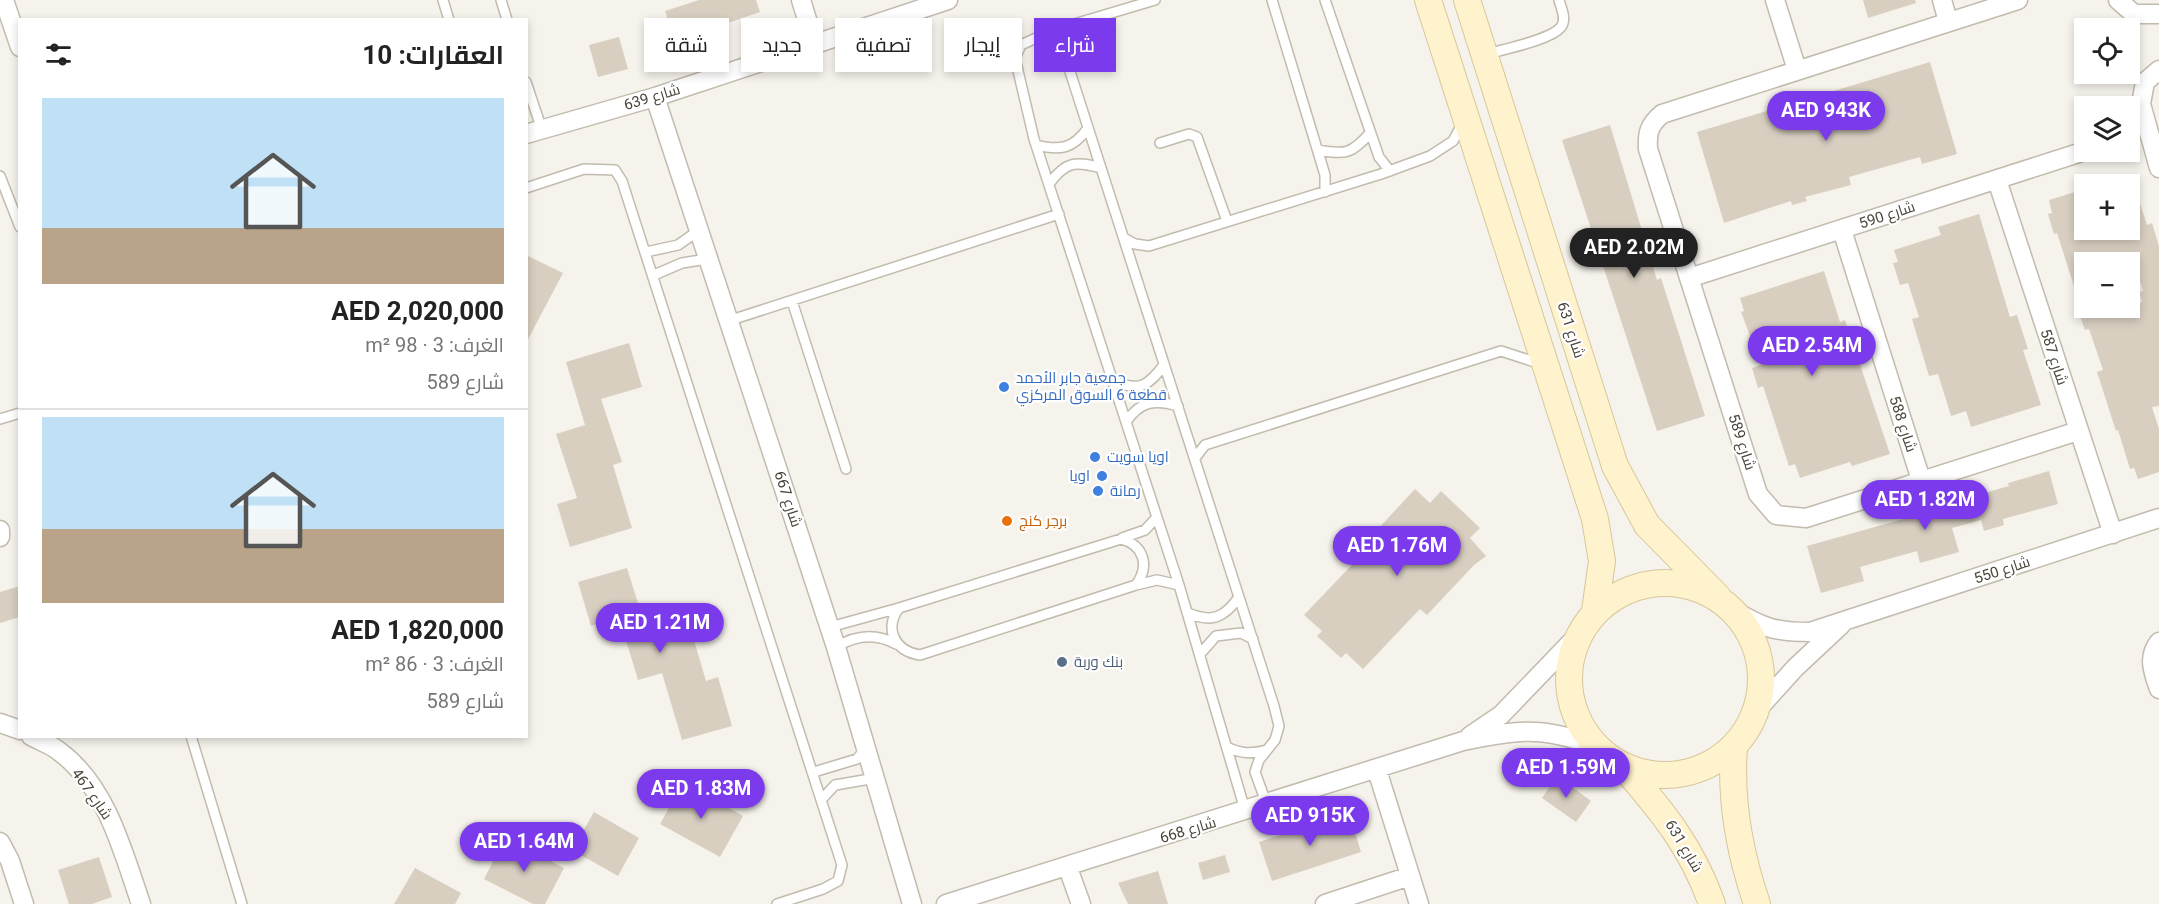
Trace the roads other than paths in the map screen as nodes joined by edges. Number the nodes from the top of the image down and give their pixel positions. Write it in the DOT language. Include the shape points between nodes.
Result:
graph roads {
  1 [pos="4,0"];
  2 [pos="443,0"];
  3 [pos="501,0"];
  4 [pos="801,0"];
  5 [pos="948,0"];
  6 [pos="1155,0"];
  7 [pos="1272,0"];
  8 [pos="1325,0"];
  9 [pos="1428,0"];
  10 [pos="1467,0"];
  11 [pos="1559,0"];
  12 [pos="1775,0"];
  13 [pos="1942,0"];
  14 [pos="2018,0"];
  15 [pos="2118,0"];
  16 [pos="2159,14"];
  17 [pos="448,18"];
  18 [pos="506,18"];
  19 [pos="807,18"];
  20 [pos="1094,18"];
  21 [pos="1948,21"];
  22 [pos="823,39"];
  23 [pos="1034,39"];
  24 [pos="18,41"];
  25 [pos="1485,55"];
  26 [pos="741,67"];
  27 [pos="1797,70"];
  28 [pos="2159,70"];
  29 [pos="1070,72"];
  30 [pos="528,94"];
  31 [pos="655,97"];
  32 [pos="2140,114"];
  33 [pos="1465,118"];
  34 [pos="1088,128"];
  35 [pos="534,132"];
  36 [pos="1370,133"];
  37 [pos="2140,137"];
  38 [pos="1160,142"];
  39 [pos="1036,145"];
  40 [pos="1318,150"];
  41 [pos="2074,155"];
  42 [pos="1101,168"];
  43 [pos="2159,168"];
  44 [pos="1390,171"];
  45 [pos="0,176"];
  46 [pos="1997,180"];
  47 [pos="1049,184"];
  48 [pos="528,187"];
  49 [pos="1325,192"];
  50 [pos="1059,214"];
  51 [pos="18,222"];
  52 [pos="1227,222"];
  53 [pos="1842,230"];
  54 [pos="698,231"];
  55 [pos="1124,238"];
  56 [pos="646,252"];
  57 [pos="708,259"];
  58 [pos="654,275"];
  59 [pos="1689,278"];
  60 [pos="792,301"];
  61 [pos="728,321"];
  62 [pos="1164,365"];
  63 [pos="1545,366"];
  64 [pos="1113,381"];
  65 [pos="1178,406"];
  66 [pos="18,414"];
  67 [pos="0,419"];
  68 [pos="1126,422"];
  69 [pos="2078,431"];
  70 [pos="1195,458"];
  71 [pos="846,468"];
  72 [pos="1921,480"];
  73 [pos="1157,517"];
  74 [pos="2159,518"];
  75 [pos="0,530"];
  76 [pos="2113,534"];
  77 [pos="0,537"];
  78 [pos="1121,539"];
  79 [pos="1136,585"];
  80 [pos="1179,585"];
  81 [pos="1239,597"];
  82 [pos="1726,604"];
  83 [pos="900,608"];
  84 [pos="1595,611"];
  85 [pos="1188,613"];
  86 [pos="1845,622"];
  87 [pos="830,627"];
  88 [pos="1578,635"];
  89 [pos="1253,639"];
  90 [pos="2159,642"];
  91 [pos="897,645"];
  92 [pos="836,647"];
  93 [pos="1200,654"];
  94 [pos="2159,689"];
  95 [pos="1758,709"];
  96 [pos="0,723"];
  97 [pos="18,729"];
  98 [pos="35,738"];
  99 [pos="192,738"];
  100 [pos="1463,741"];
  101 [pos="1593,745"];
  102 [pos="867,747"];
  103 [pos="1227,747"];
  104 [pos="1734,747"];
  105 [pos="1267,750"];
  106 [pos="1623,766"];
  107 [pos="1377,770"];
  108 [pos="814,772"];
  109 [pos="876,778"];
  110 [pos="822,799"];
  111 [pos="1267,805"];
  112 [pos="1246,812"];
  113 [pos="0,842"];
  114 [pos="1068,867"];
  115 [pos="1410,876"];
  116 [pos="24,904"];
  117 [pos="141,904"];
  118 [pos="242,904"];
  119 [pos="777,904"];
  120 [pos="912,904"];
  121 [pos="946,904"];
  122 [pos="1081,904"];
  123 [pos="1324,904"];
  124 [pos="1419,904"];
  125 [pos="1712,904"];
  126 [pos="1757,904"];
  1 -- 24 [label="street"];
  2 -- 17 [label="lane"];
  3 -- 18 [label="lane"];
  4 -- 19 [label="street"];
  5 -- 22 [label="street, شارع 639"];
  6 -- 20 [label="lane"];
  7 -- 40 [label="lane"];
  8 -- 36 [label="lane"];
  9 -- 33 [label="main road"];
  10 -- 25 [label="main road, شارع 631"];
  11 -- 25 [label="lane" via="1564,18 1562,26 1552,34"];
  12 -- 27 [label="street"];
  13 -- 21 [label="street"];
  14 -- 21 [label="street, شارع 589"];
  15 -- 16 [label="street" via="2134,14"];
  21 -- 27 [label="street, شارع 589"];
  23 -- 39 [label="lane" via="1021,45 1015,58"];
  25 -- 82 [label="main road, شارع 631" via="1615,466 1647,525"];
  26 -- 31 [label="street, شارع 639"];
  27 -- 59 [label="street, شارع 589" via="1670,111 1651,123 1648,149"];
  28 -- 32 [label="street" via="2150,75 2142,90"];
  29 -- 34 [label="lane"];
  30 -- 35 [label="lane"];
  31 -- 35 [label="street, شارع 639"];
  31 -- 54 [label="street, شارع 667"];
  33 -- 44 [label="lane" via="1453,141 1430,156"];
  33 -- 63 [label="main road"];
  34 -- 39 [label="lane" via="1071,146 1056,150"];
  34 -- 42 [label="lane"];
  36 -- 40 [label="lane" via="1357,148 1340,154"];
  36 -- 44 [label="lane" via="1379,157"];
  37 -- 43 [label="street"];
  38 -- 52 [label="lane" via="1189,134 1197,137"];
  39 -- 47 [label="lane"];
  40 -- 49 [label="lane"];
  41 -- 46 [label="street, شارع 590"];
  42 -- 47 [label="lane" via="1069,164"];
  42 -- 55 [label="lane"];
  44 -- 49 [label="lane"];
  45 -- 51 [label="lane"];
  46 -- 53 [label="street, شارع 590"];
  46 -- 69 [label="street, شارع 587"];
  47 -- 50 [label="lane"];
  48 -- 56 [label="lane" via="584,169 615,170"];
  49 -- 52 [label="lane"];
  50 -- 60 [label="lane"];
  50 -- 64 [label="lane"];
  52 -- 55 [label="lane" via="1149,246"];
  53 -- 59 [label="street, شارع 590"];
  53 -- 72 [label="street, شارع 588"];
  54 -- 56 [label="lane" via="678,245"];
  54 -- 57 [label="street, شارع 667"];
  55 -- 62 [label="lane"];
  56 -- 58 [label="lane"];
  57 -- 58 [label="lane" via="681,263"];
  57 -- 61 [label="street, شارع 667"];
  58 -- 108 [label="lane"];
  59 -- 72 [label="street, شارع 589" via="1758,494 1766,507 1776,515 1806,518"];
  60 -- 61 [label="lane"];
  60 -- 71 [label="lane"];
  61 -- 87 [label="street, شارع 667"];
  62 -- 64 [label="lane" via="1143,386 1128,387"];
  62 -- 65 [label="lane"];
  63 -- 70 [label="lane" via="1501,351 1205,445"];
  63 -- 84 [label="main road" via="1601,544 1601,583"];
  64 -- 68 [label="lane"];
  65 -- 68 [label="lane" via="1150,402 1134,411"];
  65 -- 70 [label="lane"];
  66 -- 67 [label="lane"];
  68 -- 73 [label="lane"];
  69 -- 72 [label="street, شارع 589"];
  69 -- 76 [label="street, شارع 587"];
  70 -- 81 [label="lane"];
  73 -- 78 [label="lane" via="1145,530"];
  73 -- 80 [label="lane"];
  74 -- 76 [label="street, شارع 550"];
  75 -- 77 [label="street"];
  76 -- 86 [label="street, شارع 550"];
  78 -- 79 [label="lane" via="1135,544 1143,557 1143,572"];
  78 -- 83 [label="lane"];
  79 -- 80 [label="lane" via="1156,580"];
  79 -- 91 [label="lane" via="920,655"];
  80 -- 85 [label="lane"];
  81 -- 85 [label="lane" via="1217,617 1202,619"];
  81 -- 89 [label="lane"];
  82 -- 84 [label="main road" via="1686,584 1653,583 1622,592"];
  82 -- 86 [label="street, شارع 550" via="1763,628 1783,632 1810,632"];
  82 -- 95 [label="main road" via="1754,639 1762,673"];
  83 -- 87 [label="lane"];
  83 -- 91 [label="lane" via="892,622"];
  84 -- 88 [label="main road"];
  85 -- 93 [label="lane"];
  86 -- 95 [label="street, شارع 550"];
  87 -- 92 [label="street, شارع 667"];
  88 -- 100 [label="street, شارع 668" via="1502,715"];
  88 -- 101 [label="main road" via="1568,673 1573,711"];
  89 -- 93 [label="lane" via="1241,633 1216,636"];
  89 -- 105 [label="lane" via="1279,726"];
  90 -- 94 [label="street" via="2151,656"];
  91 -- 92 [label="lane" via="886,638 868,636"];
  92 -- 102 [label="street, شارع 667"];
  93 -- 103 [label="lane"];
  95 -- 104 [label="main road" via="1749,729"];
  96 -- 97 [label="street"];
  98 -- 117 [label="street, شارع 467" via="60,752 104,805 117,831"];
  99 -- 118 [label="lane"];
  100 -- 101 [label="street, شارع 668" via="1512,730 1568,735"];
  100 -- 107 [label="street, شارع 668"];
  101 -- 106 [label="main road"];
  102 -- 108 [label="lane" via="857,759"];
  102 -- 109 [label="street, شارع 667"];
  103 -- 105 [label="lane" via="1254,754"];
  103 -- 112 [label="lane"];
  104 -- 106 [label="main road" via="1710,765 1681,774 1651,775"];
  104 -- 126 [label="main road" via="1734,803"];
  105 -- 111 [label="lane" via="1255,772"];
  106 -- 125 [label="main road, شارع 631" via="1683,840 1700,870"];
  107 -- 111 [label="street, شارع 668"];
  107 -- 115 [label="street"];
  108 -- 110 [label="lane"];
  109 -- 110 [label="lane" via="835,785"];
  109 -- 120 [label="street, شارع 667"];
  110 -- 119 [label="lane" via="842,865 838,881"];
  111 -- 112 [label="street, شارع 668"];
  112 -- 114 [label="street, شارع 668"];
  113 -- 116 [label="street"];
  114 -- 121 [label="street, شارع 668"];
  114 -- 122 [label="street"];
  115 -- 123 [label="street"];
  115 -- 124 [label="street"];
}
